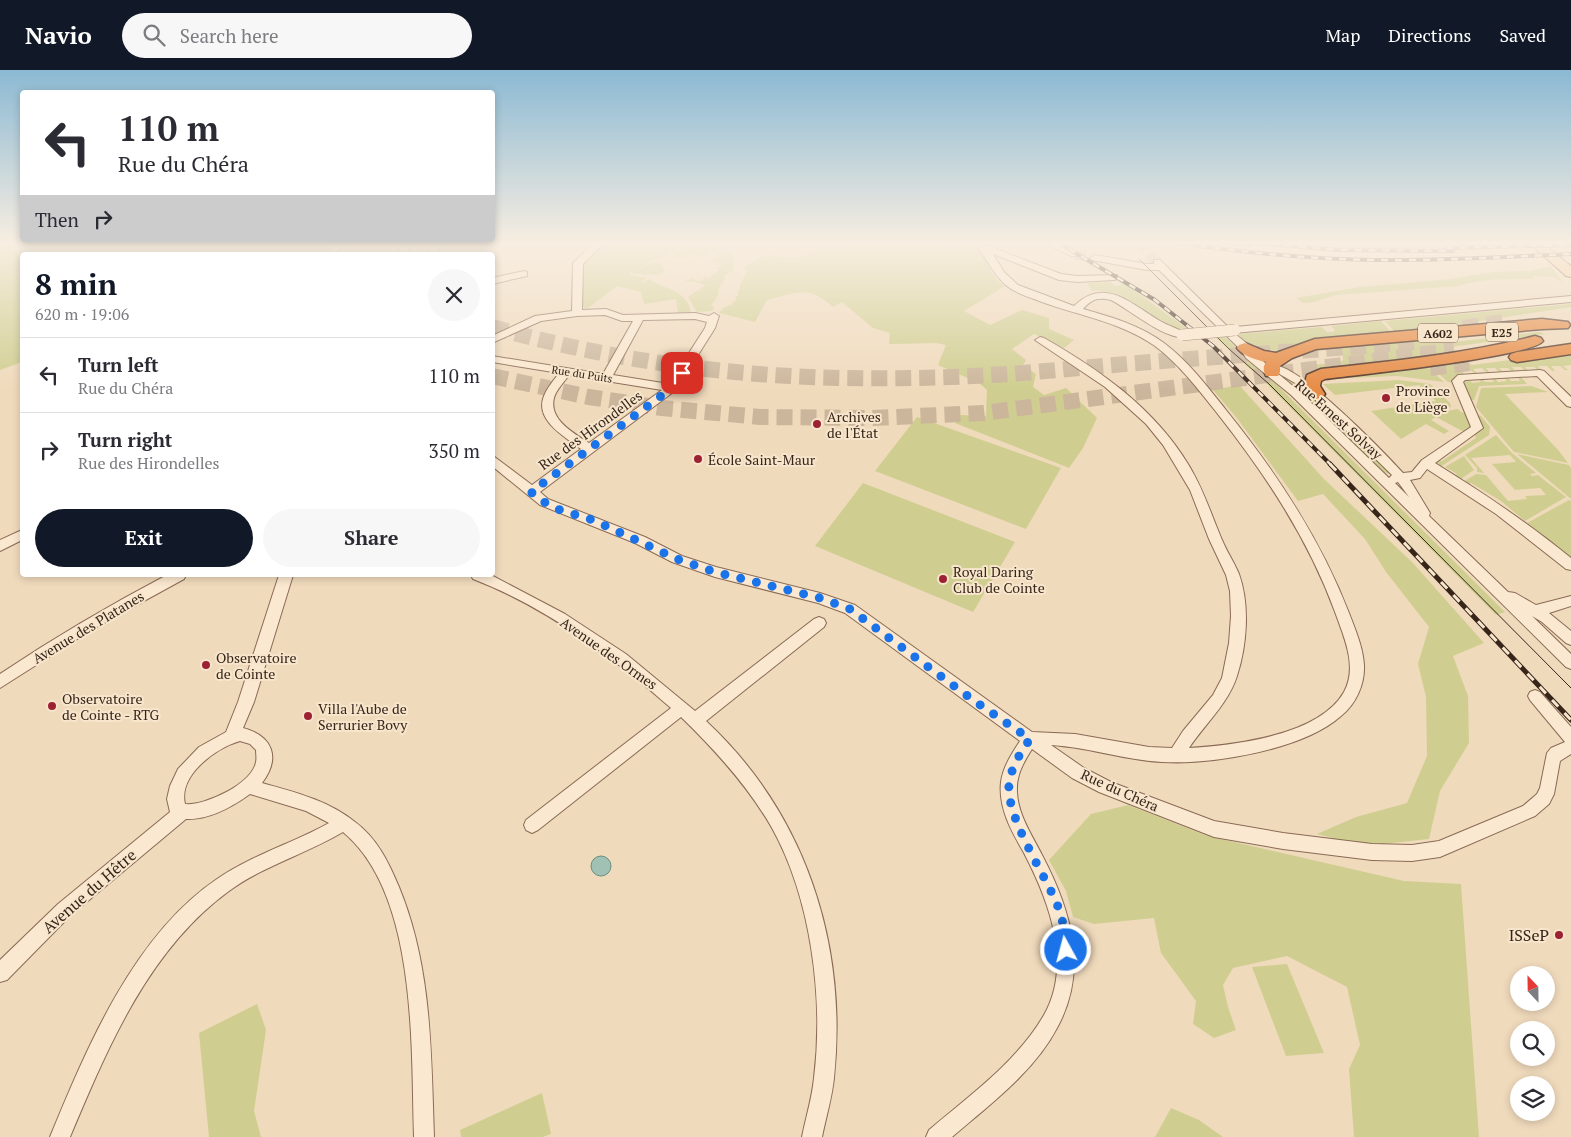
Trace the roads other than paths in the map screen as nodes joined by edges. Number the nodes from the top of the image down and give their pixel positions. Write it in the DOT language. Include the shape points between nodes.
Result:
graph roads {
  1 [pos="577,292"];
  2 [pos="1027,292"];
  3 [pos="1187,292"];
  4 [pos="1571,302"];
  5 [pos="1076,310"];
  6 [pos="577,312"];
  7 [pos="639,319"];
  8 [pos="1503,322"];
  9 [pos="1568,328"];
  10 [pos="495,339"];
  11 [pos="1040,340"];
  12 [pos="1535,341"];
  13 [pos="1245,348"];
  14 [pos="1571,349"];
  15 [pos="495,359"];
  16 [pos="1274,365"];
  17 [pos="1468,370"];
  18 [pos="566,371"];
  19 [pos="607,378"];
  20 [pos="672,388"];
  21 [pos="1316,394"];
  22 [pos="1571,403"];
  23 [pos="589,449"];
  24 [pos="495,462"];
  25 [pos="1424,464"];
  26 [pos="1389,465"];
  27 [pos="1372,468"];
  28 [pos="1403,479"];
  29 [pos="531,492"];
  30 [pos="1439,532"];
  31 [pos="20,536"];
  32 [pos="0,546"];
  33 [pos="1571,566"];
  34 [pos="175,577"];
  35 [pos="285,577"];
  36 [pos="482,577"];
  37 [pos="1497,590"];
  38 [pos="1571,601"];
  39 [pos="1536,611"];
  40 [pos="819,624"];
  41 [pos="1571,639"];
  42 [pos="1571,663"];
  43 [pos="0,682"];
  44 [pos="1535,696"];
  45 [pos="689,715"];
  46 [pos="232,736"];
  47 [pos="1571,738"];
  48 [pos="1030,739"];
  49 [pos="1571,748"];
  50 [pos="1176,756"];
  51 [pos="249,786"];
  52 [pos="183,812"];
  53 [pos="344,823"];
  54 [pos="532,825"];
  55 [pos="0,973"];
  56 [pos="60,1137"];
  57 [pos="424,1137"];
  58 [pos="812,1137"];
  59 [pos="936,1137"];
  1 -- 6 [label="street"];
  2 -- 5 [label="street"];
  3 -- 13 [label="street"];
  4 -- 5 [label="street, bridge" via="1182,335 1162,328 1112,295 1091,296"];
  4 -- 8 [label="highway"];
  5 -- 50 [label="street" via="1117,322 1154,341 1180,363 1214,401 1267,471 1310,539 1332,582 1356,652 1357,671 1351,695 1316,726 1259,744"];
  6 -- 7 [label="street" via="606,312 622,318"];
  6 -- 10 [label="street" via="539,318"];
  7 -- 19 [label="street"];
  7 -- 20 [label="street, Rue des Hirondelles" via="713,318"];
  9 -- 12 [label="highway, E25"];
  9 -- 12 [label="highway, E25" via="1448,345"];
  9 -- 16 [label="highway, A602" via="1542,324 1332,342 1303,347"];
  11 -- 50 [label="street" via="1070,356 1114,388 1157,430 1196,490 1234,580 1237,594 1236,642 1229,677 1207,714 1182,741"];
  12 -- 21 [label="highway, A602" via="1525,346 1449,359 1322,374 1314,378 1312,386"];
  13 -- 16 [label="highway"];
  14 -- 17 [label="highway"];
  15 -- 18 [label="street, Rue du Puits"];
  16 -- 21 [label="street, Rue Ernest Solvay"];
  16 -- 27 [label="street, Rue Ernest Solvay" via="1289,387"];
  17 -- 22 [label="street" via="1540,373"];
  17 -- 25 [label="street" via="1457,382 1477,428"];
  18 -- 19 [label="street, Rue du Puits"];
  18 -- 23 [label="street" via="549,395 547,407 550,417 560,427"];
  19 -- 20 [label="street, Rue du Puits"];
  20 -- 23 [label="street, Rue des Hirondelles"];
  21 -- 26 [label="street, Rue Ernest Solvay"];
  23 -- 29 [label="street, Rue des Hirondelles"];
  24 -- 29 [label="street, Rue du Chéra"];
  25 -- 26 [label="street" via="1409,468"];
  25 -- 28 [label="street" via="1416,475"];
  25 -- 33 [label="street" via="1510,516"];
  26 -- 28 [label="street, Rue Ernest Solvay"];
  27 -- 28 [label="street, Rue Ernest Solvay" via="1388,478"];
  27 -- 30 [label="street, Rue Ernest Solvay"];
  28 -- 30 [label="street, Rue Ernest Solvay"];
  29 -- 48 [label="street, Rue du Chéra" via="560,510 619,531 677,559 850,609"];
  30 -- 37 [label="street, Rue Ernest Solvay"];
  31 -- 32 [label="street"];
  34 -- 43 [label="street, Avenue des Platanes" via="119,607"];
  35 -- 46 [label="street"];
  36 -- 45 [label="street, Avenue des Ormes" via="580,628 656,685"];
  37 -- 39 [label="street"];
  37 -- 42 [label="street, Rue Ernest Solvay"];
  38 -- 39 [label="street"];
  39 -- 41 [label="street"];
  40 -- 45 [label="street"];
  44 -- 47 [label="street"];
  45 -- 54 [label="street" via="674,713"];
  45 -- 58 [label="street, Avenue des Ormes" via="747,778 782,830 799,866 811,905 822,960 825,1050 824,1077"];
  46 -- 51 [label="street" via="249,736 263,748 264,767"];
  46 -- 52 [label="street" via="200,756 182,775 176,806"];
  48 -- 49 [label="street, Rue du Chéra" via="1105,787 1214,829 1282,841 1394,853 1440,849 1529,811 1548,789 1553,758"];
  48 -- 50 [label="street" via="1085,741"];
  48 -- 59 [label="street" via="1013,769 1009,784 1010,802 1062,918 1066,950 1063,983 1057,1007 1041,1037 1009,1071"];
  51 -- 52 [label="street" via="220,802"];
  51 -- 53 [label="street" via="315,806"];
  52 -- 55 [label="street, Avenue du Hêtre" via="64,910"];
  53 -- 56 [label="street" via="318,839 239,875 206,897 188,914 135,985 102,1044"];
  53 -- 57 [label="street" via="364,840 377,858 406,927 419,1004"];
}
